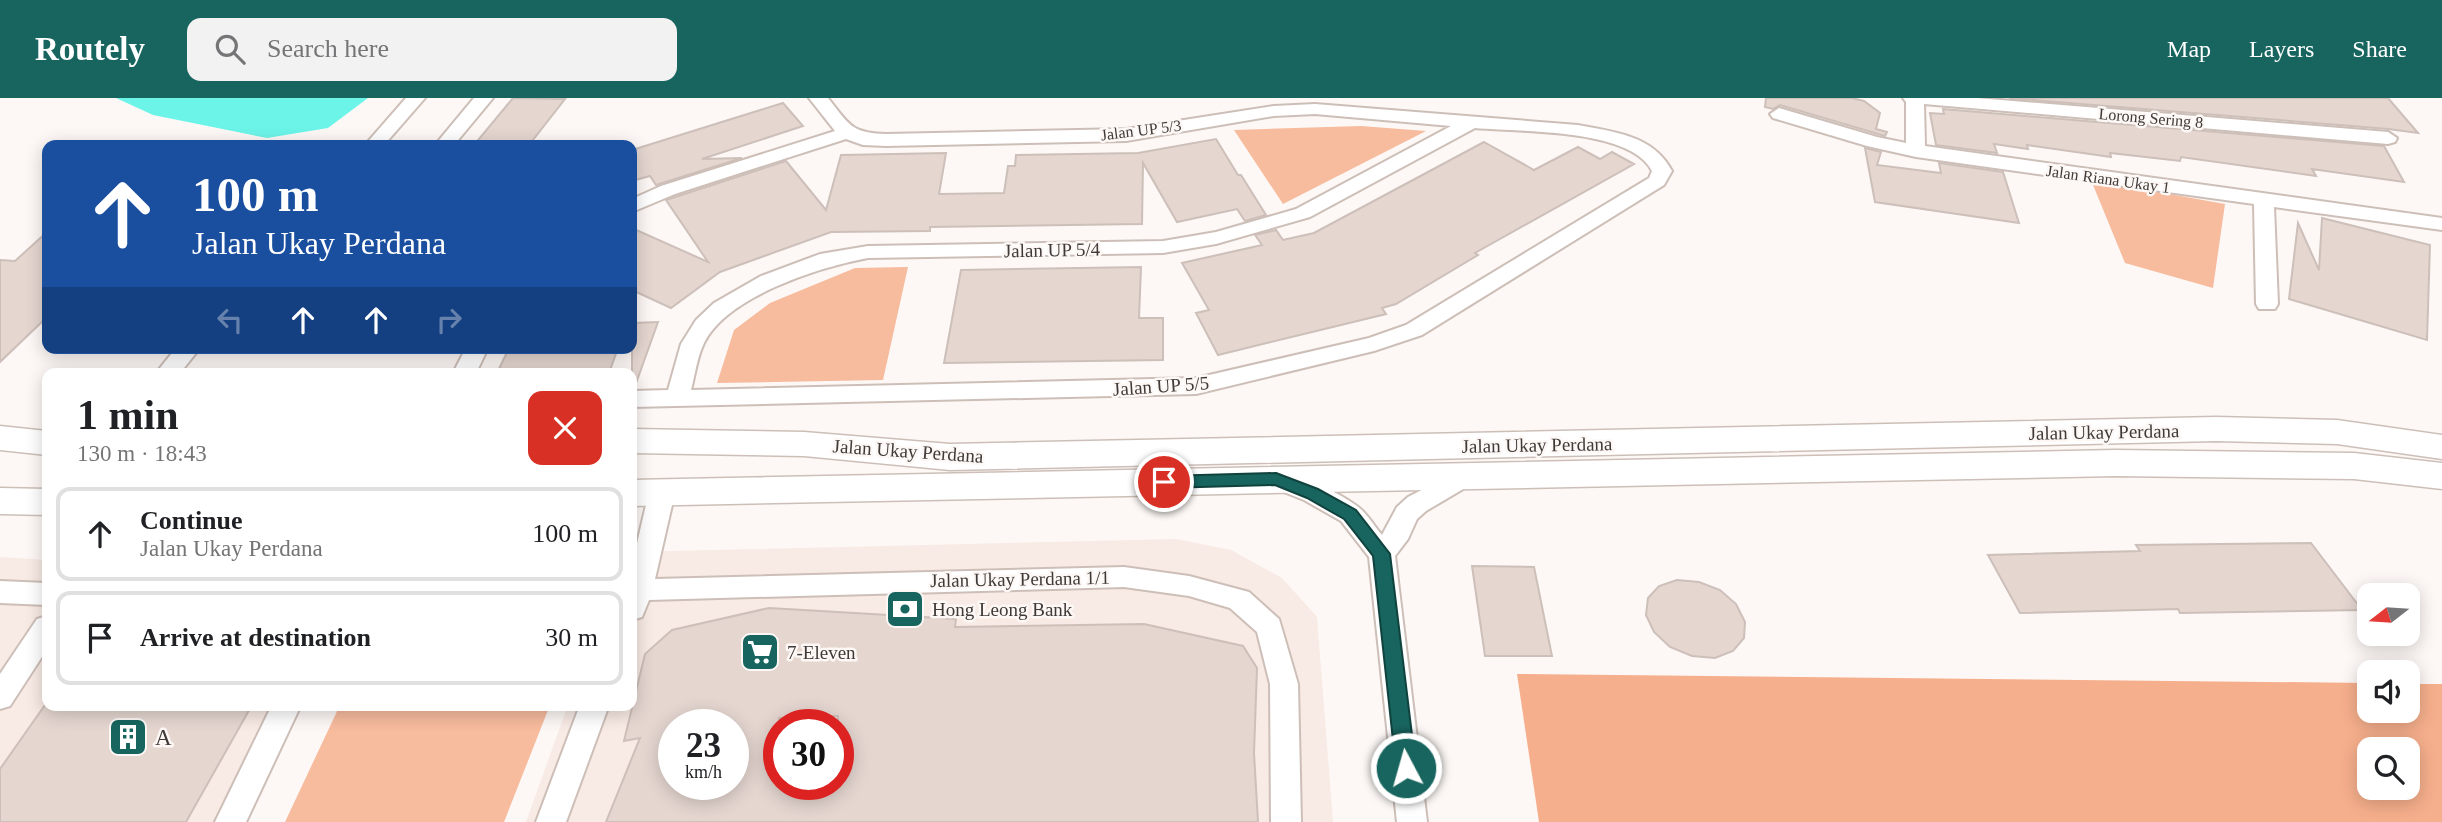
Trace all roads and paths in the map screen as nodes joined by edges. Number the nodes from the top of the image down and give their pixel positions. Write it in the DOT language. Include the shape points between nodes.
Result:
graph roads {
  1 [pos="416,98"];
  2 [pos="484,98"];
  3 [pos="818,98"];
  4 [pos="1914,98"];
  5 [pos="1779,114"];
  6 [pos="1470,123"];
  7 [pos="847,133"];
  8 [pos="2388,138"];
  9 [pos="378,140"];
  10 [pos="448,140"];
  11 [pos="1916,151"];
  12 [pos="1656,159"];
  13 [pos="2264,200"];
  14 [pos="637,204"];
  15 [pos="2442,224"];
  16 [pos="2267,304"];
  17 [pos="184,354"];
  18 [pos="172,368"];
  19 [pos="637,398"];
  20 [pos="677,398"];
  21 [pos="0,438"];
  22 [pos="637,441"];
  23 [pos="42,442"];
  24 [pos="2442,447"];
  25 [pos="1466,475"];
  26 [pos="2442,476"];
  27 [pos="1276,479"];
  28 [pos="647,492"];
  29 [pos="0,501"];
  30 [pos="42,502"];
  31 [pos="1382,554"];
  32 [pos="637,573"];
  33 [pos="0,592"];
  34 [pos="42,594"];
  35 [pos="637,597"];
  36 [pos="42,634"];
  37 [pos="0,697"];
  38 [pos="284,711"];
  39 [pos="593,711"];
  40 [pos="230,822"];
  41 [pos="551,822"];
  42 [pos="1286,822"];
  43 [pos="1412,822"];
  1 -- 9 [label="street"];
  2 -- 10 [label="street"];
  3 -- 7 [label="street"];
  4 -- 8 [label="street, Lorong Sering 8"];
  4 -- 11 [label="street"];
  5 -- 11 [label="street, Jalan Riana Ukay 1"];
  6 -- 7 [label="street, Jalan UP 5/3" via="1315,109 1274,111 1126,135 886,140"];
  6 -- 12 [label="street, Jalan UP 5/3" via="1606,136"];
  6 -- 20 [label="street, Jalan UP 5/4" via="1303,213 1194,243 868,252 810,264 745,292 704,325 692,344"];
  7 -- 14 [label="street, Jalan UP 5/3"];
  11 -- 13 [label="street, Jalan Riana Ukay 1"];
  12 -- 20 [label="street, Jalan UP 5/5" via="1662,171 1657,181 1438,317 1395,338 1362,347 1196,386"];
  13 -- 15 [label="street, Jalan Riana Ukay 1"];
  13 -- 16 [label="street"];
  17 -- 18 [label="street"];
  19 -- 20 [label="street, Jalan UP 5/5"];
  21 -- 23 [label="street"];
  22 -- 24 [label="street, Jalan Ukay Perdana" via="804,444 950,457 2216,429 2337,432"];
  25 -- 26 [label="street, Jalan Ukay Perdana" via="2116,463 2354,466"];
  25 -- 27 [label="street, Jalan Ukay Perdana"];
  25 -- 31 [label="street" via="1406,514"];
  27 -- 28 [label="street, Jalan Ukay Perdana"];
  27 -- 31 [label="street" via="1350,514"];
  28 -- 32 [label="street"];
  29 -- 30 [label="street"];
  31 -- 43 [label="street"];
  33 -- 34 [label="street"];
  35 -- 42 [label="street, Jalan Ukay Perdana 1/1" via="1124,577 1189,586 1239,600 1269,627 1284,684"];
  36 -- 37 [label="street"];
  38 -- 40 [label="street"];
  39 -- 41 [label="street"];
}
